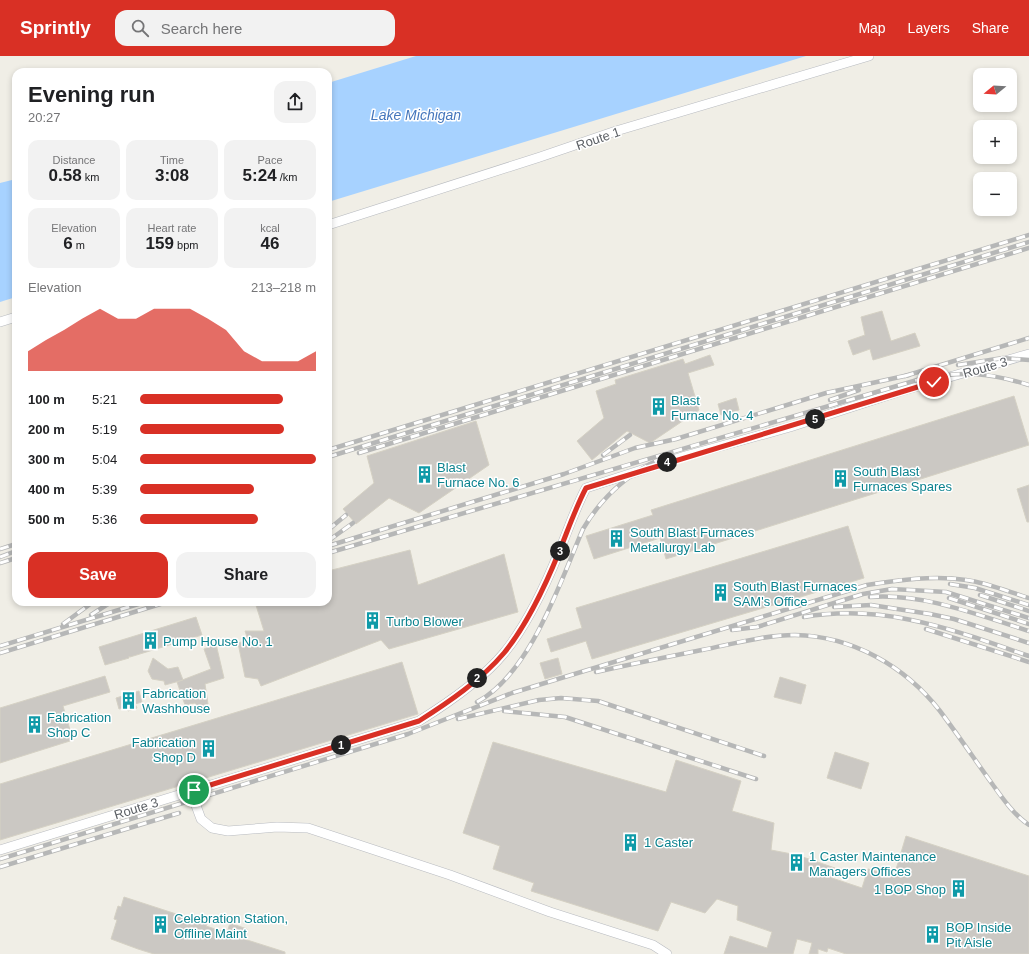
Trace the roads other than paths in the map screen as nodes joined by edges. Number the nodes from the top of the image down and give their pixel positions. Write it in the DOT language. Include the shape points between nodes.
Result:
graph roads {
  1 [pos="869,56"];
  2 [pos="332,224"];
  3 [pos="12,318"];
  4 [pos="0,322"];
  5 [pos="1029,354"];
  6 [pos="191,792"];
  7 [pos="0,850"];
  8 [pos="667,954"];
  1 -- 2 [label="street, Route 1" via="616,131 540,158"];
  3 -- 4 [label="street"];
  5 -- 6 [label="street, Route 3" via="586,488 559,553 524,624 503,653 451,701 419,721"];
  6 -- 7 [label="street, Route 3"];
  6 -- 8 [label="street" via="201,819 212,828 228,831 277,827 308,828 653,945"];
}
